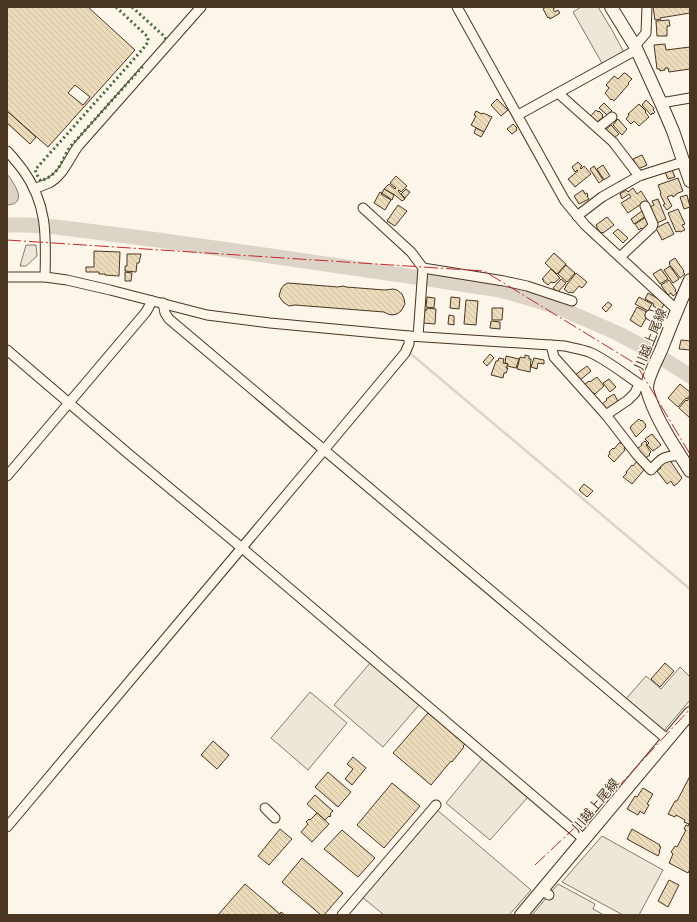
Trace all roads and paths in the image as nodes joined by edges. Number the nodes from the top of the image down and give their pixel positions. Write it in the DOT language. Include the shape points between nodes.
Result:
graph roads {
  1 [pos="201,7"];
  2 [pos="456,7"];
  3 [pos="611,7"];
  4 [pos="647,7"];
  5 [pos="635,48"];
  6 [pos="558,93"];
  7 [pos="690,98"];
  8 [pos="662,104"];
  9 [pos="518,115"];
  10 [pos="612,117"];
  11 [pos="598,128"];
  12 [pos="7,152"];
  13 [pos="683,162"];
  14 [pos="639,176"];
  15 [pos="690,181"];
  16 [pos="34,188"];
  17 [pos="645,206"];
  18 [pos="363,208"];
  19 [pos="577,216"];
  20 [pos="620,257"];
  21 [pos="423,269"];
  22 [pos="7,277"];
  23 [pos="45,277"];
  24 [pos="690,280"];
  25 [pos="152,300"];
  26 [pos="572,302"];
  27 [pos="163,303"];
  28 [pos="677,310"];
  29 [pos="650,315"];
  30 [pos="670,326"];
  31 [pos="413,336"];
  32 [pos="552,345"];
  33 [pos="7,350"];
  34 [pos="643,386"];
  35 [pos="69,402"];
  36 [pos="606,415"];
  37 [pos="324,450"];
  38 [pos="680,455"];
  39 [pos="690,471"];
  40 [pos="7,476"];
  41 [pos="242,548"];
  42 [pos="690,713"];
  43 [pos="668,740"];
  44 [pos="436,805"];
  45 [pos="265,808"];
  46 [pos="275,818"];
  47 [pos="7,827"];
  48 [pos="585,840"];
  49 [pos="342,915"];
  50 [pos="522,915"];
  1 -- 16 [label="street" via="79,145 59,176 50,183"];
  2 -- 9 [label="street"];
  3 -- 5 [label="main road"];
  4 -- 5 [label="street" via="646,33"];
  5 -- 6 [label="street"];
  5 -- 8 [label="main road"];
  6 -- 9 [label="street"];
  6 -- 11 [label="street"];
  7 -- 8 [label="street"];
  8 -- 13 [label="main road"];
  9 -- 19 [label="street" via="565,201"];
  10 -- 11 [label="street"];
  11 -- 14 [label="street" via="613,142"];
  12 -- 16 [label="street"];
  13 -- 14 [label="street"];
  13 -- 15 [label="main road"];
  14 -- 19 [label="street" via="602,197"];
  16 -- 23 [label="street" via="44,218"];
  17 -- 20 [label="street" via="652,227"];
  18 -- 21 [label="street" via="411,252"];
  19 -- 20 [label="street"];
  20 -- 28 [label="street"];
  21 -- 26 [label="street" via="527,286"];
  21 -- 31 [label="street"];
  22 -- 23 [label="street"];
  23 -- 25 [label="street"];
  24 -- 28 [label="main road, 川越上尾線"];
  25 -- 27 [label="street"];
  25 -- 35 [label="street" via="146,312"];
  27 -- 31 [label="street" via="207,315"];
  27 -- 37 [label="street" via="169,319"];
  28 -- 30 [label="main road, 川越上尾線"];
  29 -- 30 [label="street"];
  30 -- 34 [label="main road, 川越上尾線" via="648,383"];
  31 -- 32 [label="street"];
  31 -- 37 [label="street" via="405,353"];
  32 -- 34 [label="street" via="587,352 614,366"];
  32 -- 36 [label="street" via="554,357"];
  33 -- 35 [label="street"];
  34 -- 36 [label="street"];
  34 -- 38 [label="main road, 川越上尾線"];
  35 -- 40 [label="street"];
  35 -- 41 [label="street"];
  36 -- 38 [label="street" via="651,470 664,457"];
  37 -- 41 [label="street"];
  37 -- 43 [label="street"];
  38 -- 39 [label="main road, 川越上尾線"];
  41 -- 47 [label="street"];
  41 -- 48 [label="street"];
  42 -- 43 [label="main road, 川越上尾線"];
  43 -- 48 [label="main road, 川越上尾線"];
  44 -- 49 [label="street"];
  45 -- 46 [label="street"];
  48 -- 50 [label="main road, 川越上尾線" via="546,892"];
}
